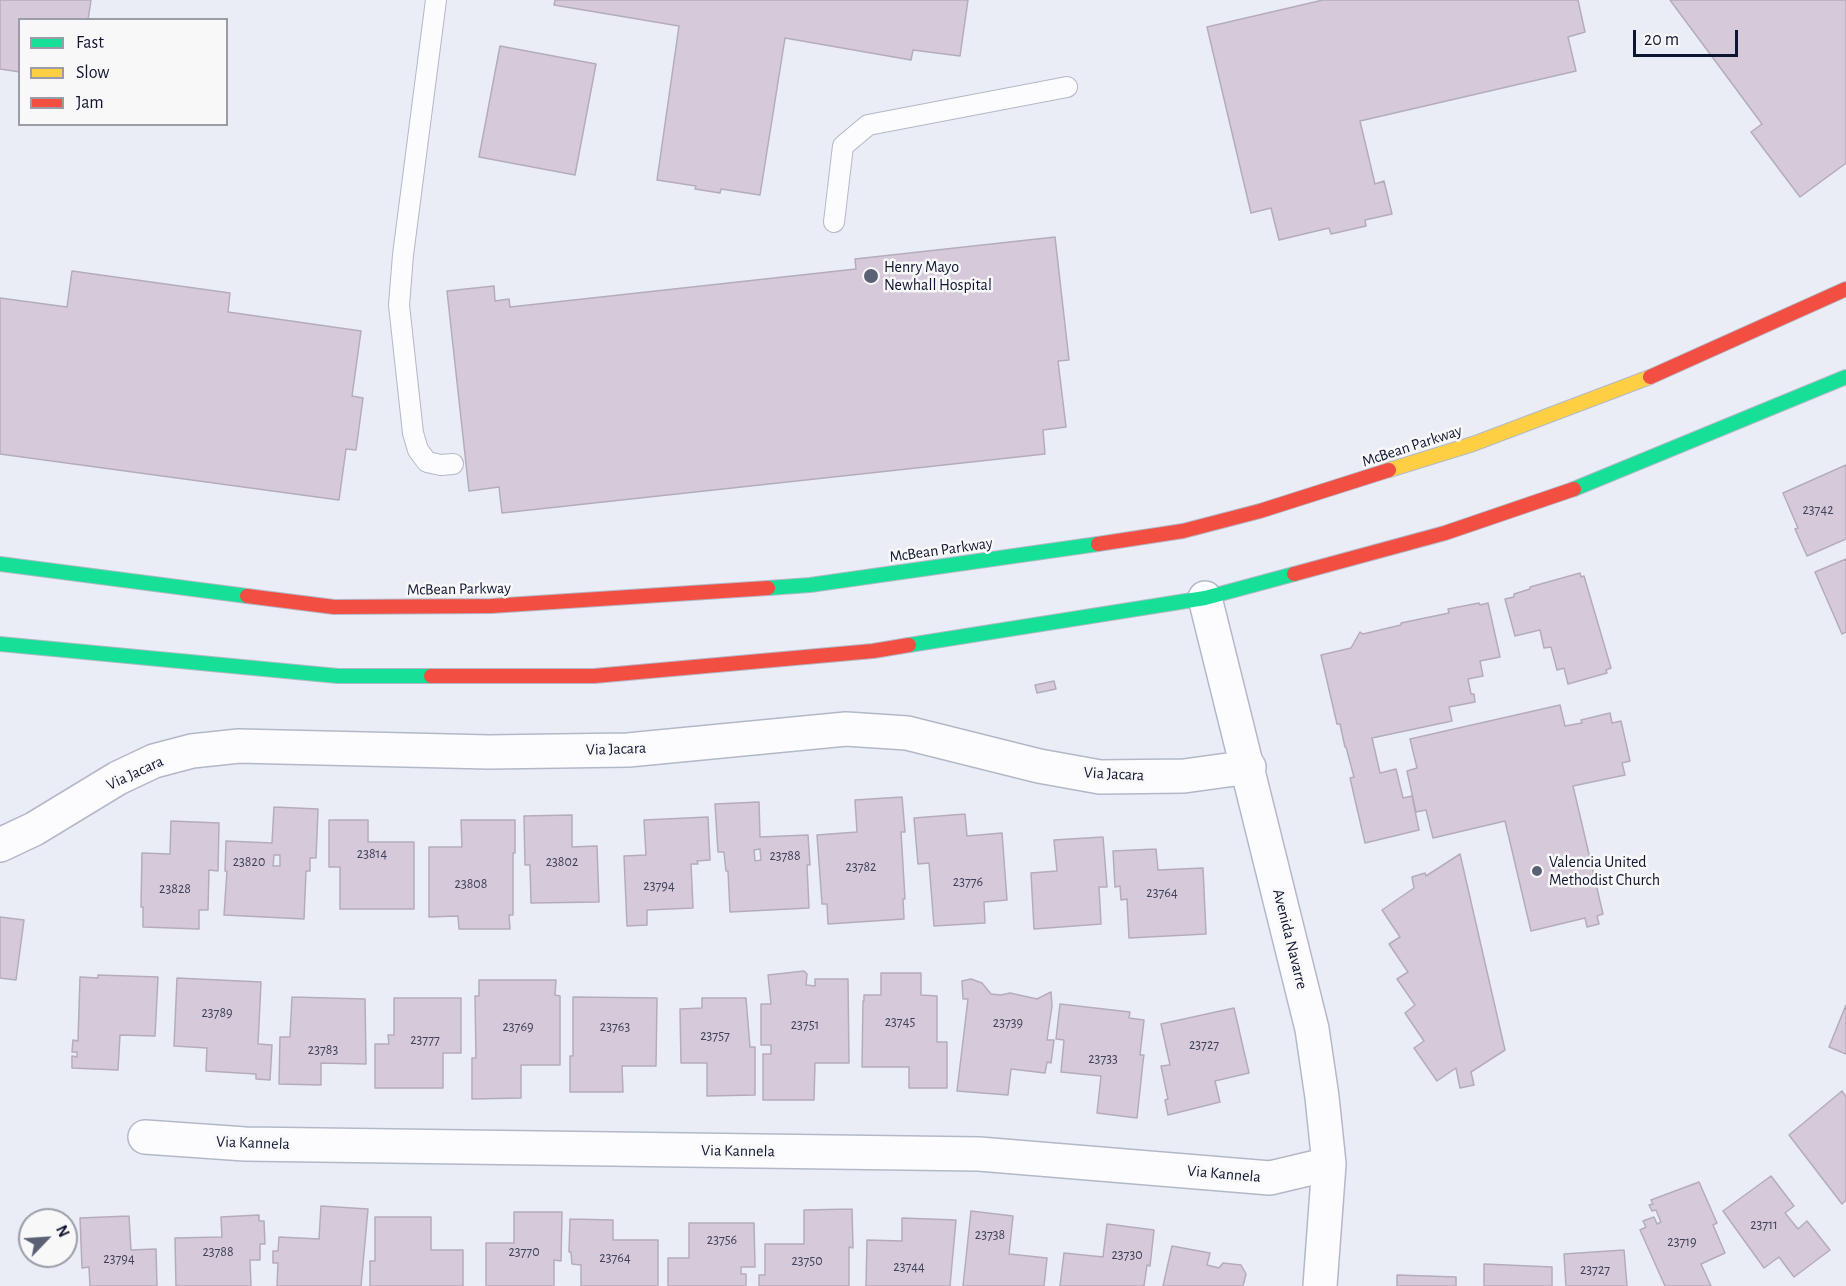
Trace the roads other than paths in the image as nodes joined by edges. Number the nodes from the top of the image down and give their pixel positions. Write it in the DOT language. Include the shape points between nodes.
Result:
graph roads {
  1 [pos="436,0"];
  2 [pos="1066,87"];
  3 [pos="834,222"];
  4 [pos="1846,289"];
  5 [pos="1846,377"];
  6 [pos="453,464"];
  7 [pos="0,564"];
  8 [pos="1205,598"];
  9 [pos="0,644"];
  10 [pos="1249,767"];
  11 [pos="0,845"];
  12 [pos="146,1137"];
  13 [pos="1329,1164"];
  14 [pos="1320,1286"];
  1 -- 6 [label="lane" via="399,305 418,450 427,462"];
  2 -- 3 [label="lane" via="868,125 843,146"];
  4 -- 7 [label="main road, McBean Parkway" via="1640,382 1473,444 1260,512 1130,539 810,585 491,606 334,607"];
  5 -- 8 [label="main road" via="1581,487 1444,533"];
  8 -- 9 [label="main road" via="873,651 594,676 338,676"];
  8 -- 10 [label="street, Avenida Navarre"];
  10 -- 11 [label="street, Via Jacara" via="1184,776 1100,777 907,733 846,729 628,750 489,752 239,746 154,760"];
  10 -- 13 [label="street, Avenida Navarre" via="1312,1029"];
  12 -- 13 [label="street, Via Kannela" via="245,1144 979,1154 1270,1178"];
  13 -- 14 [label="street, Avenida Navarre"];
}
